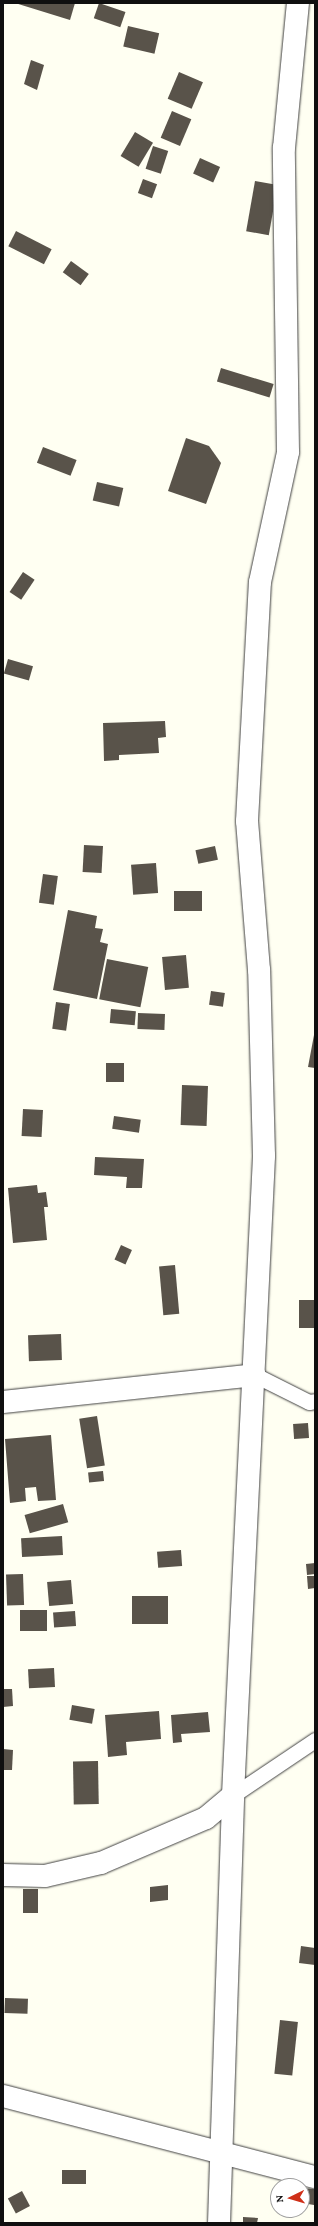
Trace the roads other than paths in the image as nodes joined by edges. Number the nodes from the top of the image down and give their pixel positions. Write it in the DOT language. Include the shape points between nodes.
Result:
graph roads {
  1 [pos="298,3"];
  2 [pos="255,1375"];
  3 [pos="315,1401"];
  4 [pos="3,1402"];
  5 [pos="315,1740"];
  6 [pos="233,1795"];
  7 [pos="3,1875"];
  8 [pos="3,2096"];
  9 [pos="223,2151"];
  10 [pos="315,2177"];
  11 [pos="219,2223"];
  1 -- 2 [label="street" via="284,148 288,452 260,582 247,821 259,970 264,1156"];
  2 -- 3 [label="lane" via="309,1402"];
  2 -- 4 [label="street"];
  2 -- 6 [label="street"];
  5 -- 6 [label="lane"];
  6 -- 7 [label="street" via="206,1818 101,1863 45,1876"];
  6 -- 9 [label="street"];
  8 -- 9 [label="street"];
  9 -- 10 [label="street"];
  9 -- 11 [label="street"];
}
